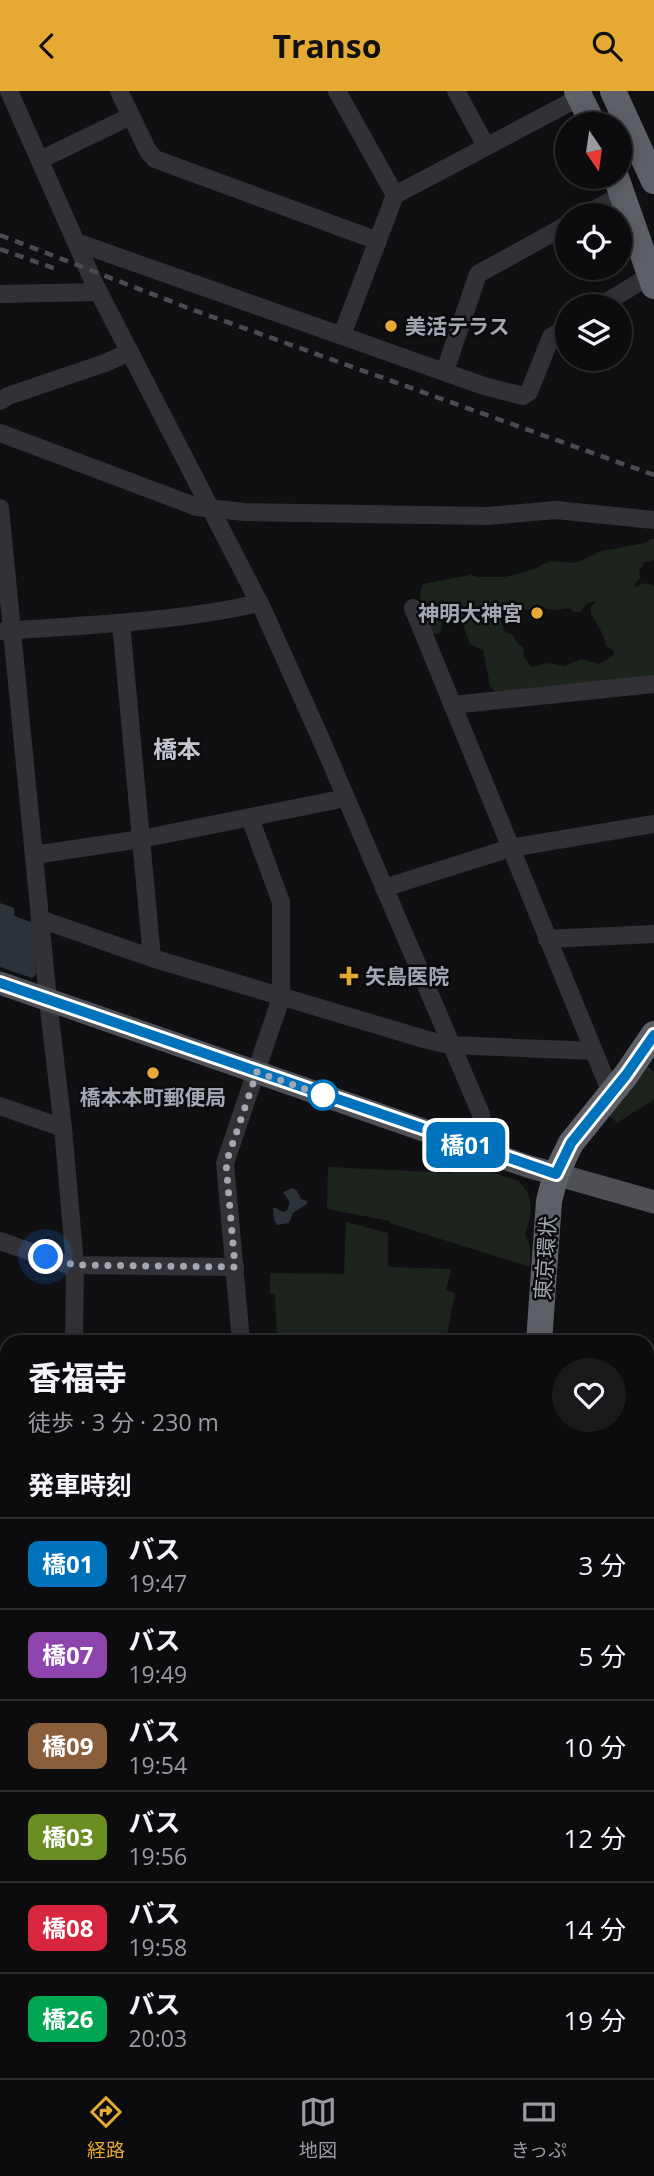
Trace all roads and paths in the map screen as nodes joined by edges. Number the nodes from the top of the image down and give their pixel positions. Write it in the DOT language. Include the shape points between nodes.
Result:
graph roads {
  1 [pos="9,91"];
  2 [pos="120,91"];
  3 [pos="337,91"];
  4 [pos="456,91"];
  5 [pos="613,91"];
  6 [pos="630,91"];
  7 [pos="584,93"];
  8 [pos="590,112"];
  9 [pos="600,112"];
  10 [pos="131,116"];
  11 [pos="654,141"];
  12 [pos="486,146"];
  13 [pos="40,160"];
  14 [pos="632,176"];
  15 [pos="654,181"];
  16 [pos="614,189"];
  17 [pos="620,189"];
  18 [pos="394,195"];
  19 [pos="599,203"];
  20 [pos="555,232"];
  21 [pos="654,232"];
  22 [pos="378,241"];
  23 [pos="76,242"];
  24 [pos="653,281"];
  25 [pos="99,292"];
  26 [pos="0,294"];
  27 [pos="625,294"];
  28 [pos="555,334"];
  29 [pos="342,335"];
  30 [pos="130,352"];
  31 [pos="445,371"];
  32 [pos="0,401"];
  33 [pos="0,433"];
  34 [pos="0,508"];
  35 [pos="213,509"];
  36 [pos="654,520"];
  37 [pos="260,603"];
  38 [pos="413,608"];
  39 [pos="121,622"];
  40 [pos="6,631"];
  41 [pos="654,684"];
  42 [pos="452,705"];
  43 [pos="346,798"];
  44 [pos="250,818"];
  45 [pos="654,824"];
  46 [pos="141,839"];
  47 [pos="510,848"];
  48 [pos="34,855"];
  49 [pos="384,888"];
  50 [pos="40,919"];
  51 [pos="654,934"];
  52 [pos="547,939"];
  53 [pos="152,958"];
  54 [pos="0,983"];
  55 [pos="281,997"];
  56 [pos="48,1000"];
  57 [pos="654,1034"];
  58 [pos="450,1045"];
  59 [pos="654,1049"];
  60 [pos="593,1051"];
  61 [pos="257,1072"];
  62 [pos="619,1084"];
  63 [pos="0,1106"];
  64 [pos="63,1128"];
  65 [pos="475,1148"];
  66 [pos="556,1174"];
  67 [pos="654,1202"];
  68 [pos="0,1241"];
  69 [pos="75,1265"];
  70 [pos="235,1267"];
  71 [pos="74,1335"];
  72 [pos="240,1335"];
  73 [pos="539,1335"];
  1 -- 13 [label="street"];
  2 -- 10 [label="street"];
  3 -- 18 [label="street"];
  4 -- 12 [label="street"];
  5 -- 15 [label="highway"];
  6 -- 11 [label="highway"];
  7 -- 8 [label="highway"];
  7 -- 9 [label="highway"];
  7 -- 12 [label="street"];
  10 -- 13 [label="street"];
  10 -- 22 [label="street" via="155,159"];
  12 -- 18 [label="street"];
  13 -- 23 [label="street"];
  14 -- 21 [label="highway"];
  16 -- 19 [label="street"];
  17 -- 24 [label="highway"];
  18 -- 22 [label="street"];
  20 -- 31 [label="street" via="478,274"];
  22 -- 29 [label="street"];
  23 -- 25 [label="street"];
  23 -- 29 [label="street"];
  24 -- 27 [label="street"];
  25 -- 26 [label="street"];
  25 -- 30 [label="street"];
  28 -- 31 [label="street" via="523,396"];
  29 -- 31 [label="street"];
  30 -- 32 [label="street"];
  30 -- 35 [label="street"];
  33 -- 35 [label="street" via="173,499"];
  34 -- 40 [label="street"];
  35 -- 36 [label="street" via="478,516 556,510"];
  35 -- 37 [label="street"];
  37 -- 39 [label="street"];
  37 -- 43 [label="street"];
  38 -- 42 [label="street"];
  39 -- 40 [label="street"];
  39 -- 46 [label="street"];
  40 -- 48 [label="street"];
  41 -- 42 [label="street"];
  42 -- 47 [label="street"];
  43 -- 44 [label="street"];
  43 -- 49 [label="street"];
  44 -- 46 [label="street"];
  44 -- 55 [label="street" via="281,902"];
  45 -- 47 [label="street"];
  46 -- 48 [label="street"];
  46 -- 53 [label="street"];
  47 -- 49 [label="street"];
  47 -- 52 [label="street"];
  48 -- 50 [label="street"];
  49 -- 58 [label="street"];
  50 -- 53 [label="street"];
  50 -- 56 [label="street"];
  51 -- 52 [label="street"];
  52 -- 60 [label="street"];
  53 -- 55 [label="street"];
  54 -- 56 [label="main road"];
  55 -- 58 [label="street"];
  55 -- 61 [label="street"];
  56 -- 61 [label="main road"];
  56 -- 64 [label="street"];
  57 -- 62 [label="highway"];
  58 -- 60 [label="street"];
  58 -- 65 [label="street" via="481,1114"];
  59 -- 62 [label="highway"];
  60 -- 62 [label="street"];
  61 -- 65 [label="main road"];
  61 -- 70 [label="street" via="226,1163"];
  62 -- 66 [label="highway, 東京環状" via="571,1143"];
  63 -- 64 [label="street"];
  64 -- 69 [label="street"];
  65 -- 66 [label="main road"];
  66 -- 67 [label="main road"];
  66 -- 73 [label="highway, 東京環状" via="549,1201"];
  68 -- 69 [label="street"];
  69 -- 70 [label="street"];
  69 -- 71 [label="street"];
  70 -- 72 [label="street"];
}
